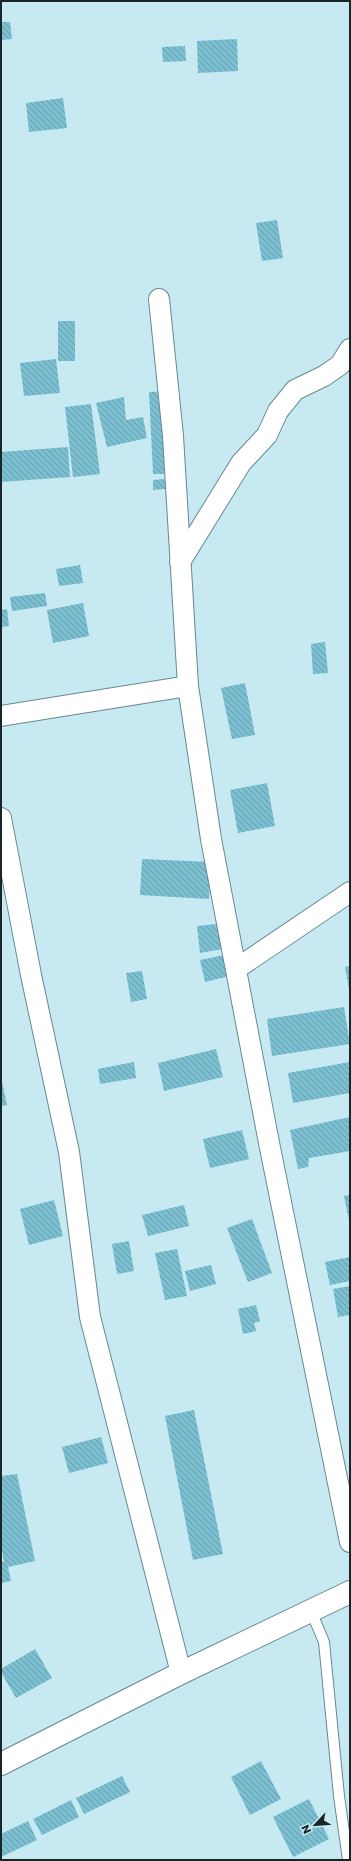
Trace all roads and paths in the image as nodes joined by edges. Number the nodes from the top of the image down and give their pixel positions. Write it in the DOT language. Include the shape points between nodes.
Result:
graph roads {
  1 [pos="159,299"];
  2 [pos="350,349"];
  3 [pos="180,562"];
  4 [pos="188,686"];
  5 [pos="1,716"];
  6 [pos="1,818"];
  7 [pos="350,892"];
  8 [pos="236,969"];
  9 [pos="350,1542"];
  10 [pos="350,1592"];
  11 [pos="311,1611"];
  12 [pos="181,1673"];
  13 [pos="1,1764"];
  14 [pos="348,1860"];
  1 -- 3 [label="street" via="172,436"];
  2 -- 3 [label="street" via="340,365 295,390 278,411 267,435 242,463"];
  3 -- 4 [label="street"];
  4 -- 5 [label="street"];
  4 -- 8 [label="street" via="211,839"];
  6 -- 12 [label="street" via="69,1152 90,1317"];
  7 -- 8 [label="street"];
  8 -- 9 [label="street"];
  10 -- 11 [label="highway"];
  11 -- 12 [label="highway"];
  11 -- 14 [label="lane" via="324,1642"];
  12 -- 13 [label="highway"];
}
